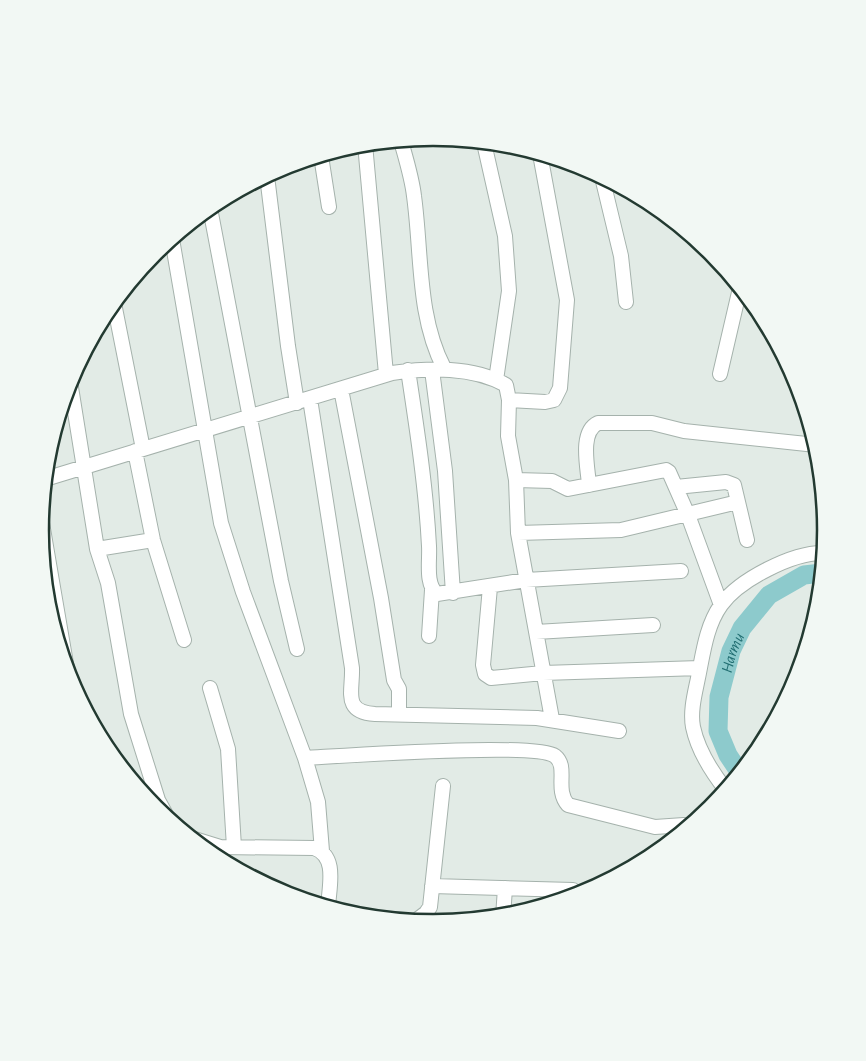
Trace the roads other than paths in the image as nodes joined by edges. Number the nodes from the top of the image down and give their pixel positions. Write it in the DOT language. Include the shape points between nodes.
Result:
graph roads {
  1 [pos="403,148"];
  2 [pos="486,150"];
  3 [pos="366,153"];
  4 [pos="541,162"];
  5 [pos="322,163"];
  6 [pos="268,184"];
  7 [pos="604,187"];
  8 [pos="329,207"];
  9 [pos="212,217"];
  10 [pos="174,248"];
  11 [pos="738,297"];
  12 [pos="626,302"];
  13 [pos="116,314"];
  14 [pos="438,369"];
  15 [pos="408,370"];
  16 [pos="386,374"];
  17 [pos="720,374"];
  18 [pos="496,380"];
  19 [pos="341,389"];
  20 [pos="72,398"];
  21 [pos="509,400"];
  22 [pos="303,401"];
  23 [pos="250,416"];
  24 [pos="206,429"];
  25 [pos="807,443"];
  26 [pos="139,450"];
  27 [pos="82,468"];
  28 [pos="53,477"];
  29 [pos="516,480"];
  30 [pos="589,485"];
  31 [pos="676,487"];
  32 [pos="738,502"];
  33 [pos="688,515"];
  34 [pos="518,533"];
  35 [pos="153,540"];
  36 [pos="748,540"];
  37 [pos="97,549"];
  38 [pos="816,553"];
  39 [pos="681,571"];
  40 [pos="526,580"];
  41 [pos="490,586"];
  42 [pos="432,590"];
  43 [pos="453,593"];
  44 [pos="721,605"];
  45 [pos="653,625"];
  46 [pos="536,632"];
  47 [pos="429,636"];
  48 [pos="184,640"];
  49 [pos="297,649"];
  50 [pos="700,668"];
  51 [pos="543,673"];
  52 [pos="210,688"];
  53 [pos="399,715"];
  54 [pos="552,719"];
  55 [pos="619,731"];
  56 [pos="305,758"];
  57 [pos="722,784"];
  58 [pos="443,786"];
  59 [pos="157,798"];
  60 [pos="678,825"];
  61 [pos="213,845"];
  62 [pos="234,848"];
  63 [pos="322,850"];
  64 [pos="432,886"];
  65 [pos="505,888"];
  66 [pos="569,890"];
  67 [pos="328,900"];
  68 [pos="504,908"];
  69 [pos="422,915"];
  1 -- 14 [label="street" via="414,195 426,318"];
  2 -- 18 [label="street" via="505,236 509,291"];
  3 -- 16 [label="street"];
  4 -- 21 [label="street" via="567,300 561,382 554,400"];
  5 -- 8 [label="street"];
  6 -- 22 [label="street" via="288,346"];
  7 -- 12 [label="street" via="621,256"];
  9 -- 23 [label="street"];
  10 -- 24 [label="street"];
  11 -- 17 [label="street"];
  13 -- 26 [label="street"];
  14 -- 15 [label="street"];
  14 -- 18 [label="street"];
  14 -- 43 [label="street"];
  15 -- 16 [label="street"];
  15 -- 42 [label="street" via="430,546"];
  16 -- 19 [label="street"];
  18 -- 21 [label="street" via="506,385"];
  19 -- 22 [label="street"];
  19 -- 53 [label="street" via="382,598 394,680 399,690"];
  20 -- 27 [label="street"];
  21 -- 29 [label="street" via="508,436"];
  22 -- 23 [label="street"];
  22 -- 53 [label="street" via="352,668 351,700 362,713"];
  23 -- 24 [label="street"];
  23 -- 49 [label="street"];
  24 -- 26 [label="street"];
  24 -- 56 [label="street" via="221,523 243,592"];
  25 -- 30 [label="street" via="684,431 652,423 598,423 593,425 587,442"];
  26 -- 27 [label="street"];
  26 -- 35 [label="street"];
  27 -- 28 [label="street"];
  27 -- 37 [label="street"];
  29 -- 30 [label="street" via="552,481 568,489"];
  29 -- 34 [label="street"];
  30 -- 31 [label="street" via="663,470 669,472"];
  31 -- 32 [label="street" via="730,482 734,485"];
  31 -- 33 [label="street"];
  32 -- 33 [label="street"];
  32 -- 36 [label="street"];
  33 -- 34 [label="street" via="621,530"];
  33 -- 44 [label="street"];
  34 -- 40 [label="street"];
  35 -- 37 [label="street"];
  35 -- 48 [label="street"];
  37 -- 59 [label="street" via="108,583 131,714"];
  38 -- 44 [label="street" via="774,566 741,587"];
  39 -- 40 [label="street"];
  40 -- 41 [label="street"];
  40 -- 46 [label="street"];
  41 -- 43 [label="street"];
  41 -- 51 [label="street" via="483,665 485,674 491,678"];
  42 -- 43 [label="street" via="437,594"];
  42 -- 47 [label="street"];
  44 -- 50 [label="street" via="708,632"];
  45 -- 46 [label="street"];
  46 -- 51 [label="street"];
  50 -- 51 [label="street"];
  50 -- 57 [label="street" via="692,724 709,768"];
  51 -- 54 [label="street"];
  52 -- 62 [label="street" via="228,749"];
  53 -- 54 [label="street"];
  54 -- 55 [label="street"];
  56 -- 60 [label="street" via="496,750 542,752 557,758 562,764 560,791 568,805 655,827"];
  56 -- 63 [label="street" via="318,802"];
  58 -- 64 [label="street"];
  61 -- 62 [label="street"];
  62 -- 63 [label="street"];
  63 -- 67 [label="street" via="330,864"];
  64 -- 65 [label="street"];
  64 -- 69 [label="street" via="430,907"];
  65 -- 66 [label="street"];
  65 -- 68 [label="street"];
}
